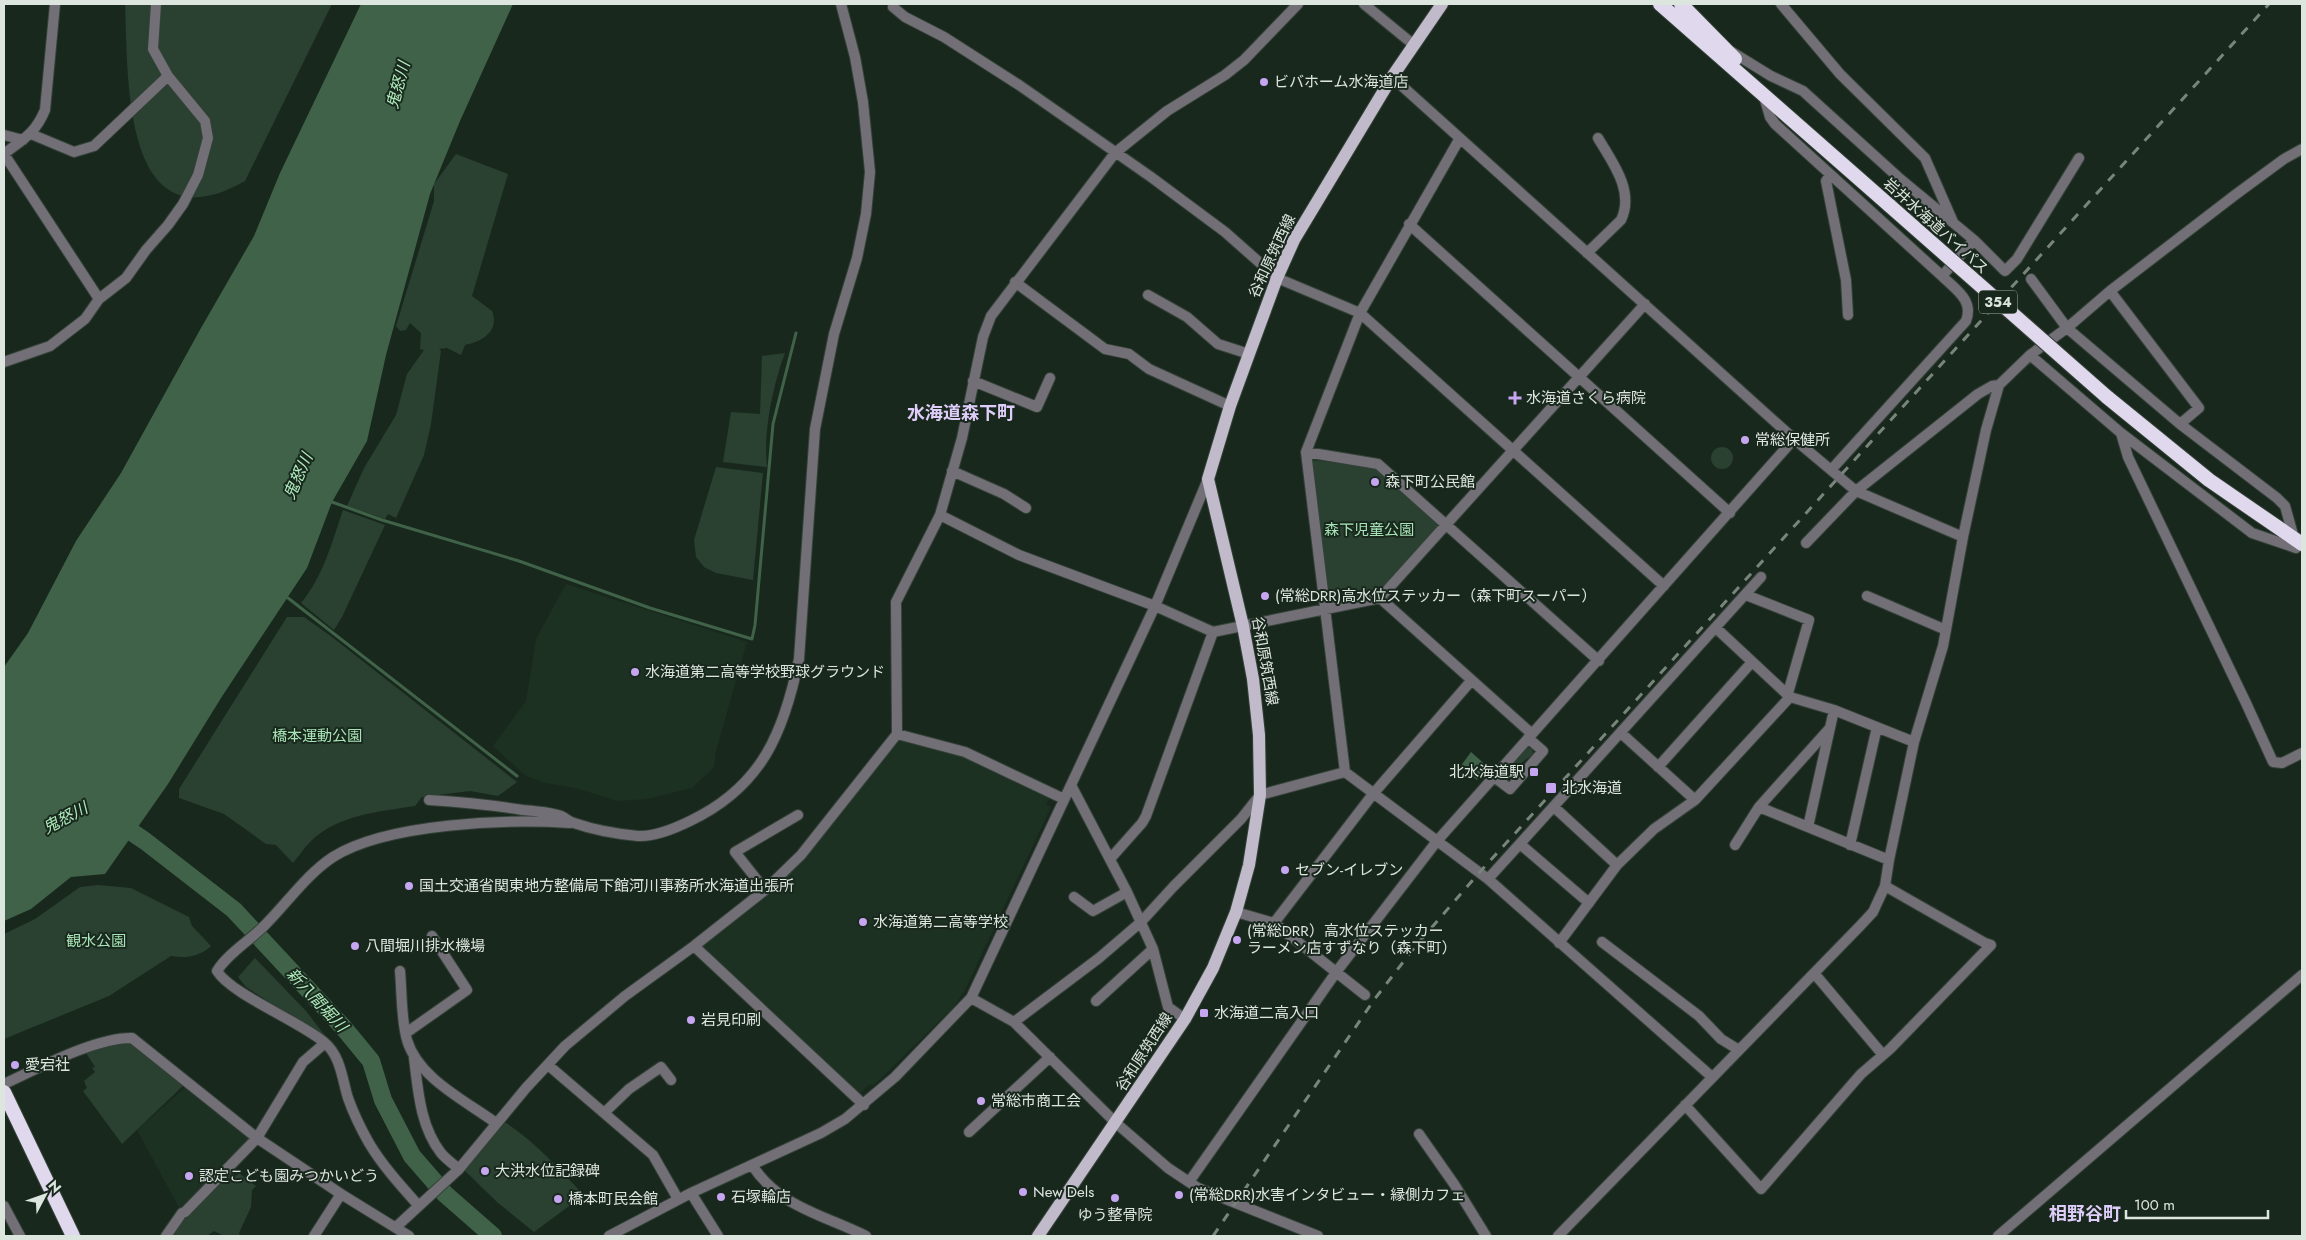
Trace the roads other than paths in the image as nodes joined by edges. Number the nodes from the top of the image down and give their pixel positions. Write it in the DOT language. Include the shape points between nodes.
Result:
graph roads {
  1 [pos="55,4"];
  2 [pos="156,4"];
  3 [pos="841,4"];
  4 [pos="894,4"];
  5 [pos="1298,4"];
  6 [pos="1364,4"];
  7 [pos="1442,4"];
  8 [pos="1681,4"];
  9 [pos="1781,4"];
  10 [pos="1665,5"];
  11 [pos="1716,39"];
  12 [pos="1414,45"];
  13 [pos="168,76"];
  14 [pos="1392,77"];
  15 [pos="1762,92"];
  16 [pos="1781,109"];
  17 [pos="4,135"];
  18 [pos="27,137"];
  19 [pos="1460,138"];
  20 [pos="1598,138"];
  21 [pos="2302,149"];
  22 [pos="1115,153"];
  23 [pos="4,154"];
  24 [pos="2079,158"];
  25 [pos="1830,175"];
  26 [pos="1410,224"];
  27 [pos="1954,224"];
  28 [pos="1974,240"];
  29 [pos="1587,253"];
  30 [pos="1942,276"];
  31 [pos="1276,278"];
  32 [pos="2032,279"];
  33 [pos="1015,282"];
  34 [pos="2110,292"];
  35 [pos="1148,295"];
  36 [pos="99,299"];
  37 [pos="1645,304"];
  38 [pos="1360,313"];
  39 [pos="1848,315"];
  40 [pos="2067,328"];
  41 [pos="1249,354"];
  42 [pos="2030,355"];
  43 [pos="4,362"];
  44 [pos="1578,377"];
  45 [pos="1050,378"];
  46 [pos="973,381"];
  47 [pos="1999,385"];
  48 [pos="1230,406"];
  49 [pos="2180,424"];
  50 [pos="2121,433"];
  51 [pos="1794,439"];
  52 [pos="1514,450"];
  53 [pos="1306,452"];
  54 [pos="1831,470"];
  55 [pos="952,471"];
  56 [pos="1208,479"];
  57 [pos="1856,491"];
  58 [pos="1026,508"];
  59 [pos="1730,513"];
  60 [pos="940,515"];
  61 [pos="1446,525"];
  62 [pos="1962,537"];
  63 [pos="1806,543"];
  64 [pos="2299,546"];
  65 [pos="1761,577"];
  66 [pos="1664,586"];
  67 [pos="1746,595"];
  68 [pos="1867,596"];
  69 [pos="1380,598"];
  70 [pos="1155,606"];
  71 [pos="1326,611"];
  72 [pos="1243,626"];
  73 [pos="1716,628"];
  74 [pos="1946,630"];
  75 [pos="1213,632"];
  76 [pos="1598,661"];
  77 [pos="1752,662"];
  78 [pos="1472,681"];
  79 [pos="1789,695"];
  80 [pos="1834,710"];
  81 [pos="1877,728"];
  82 [pos="1830,729"];
  83 [pos="1620,732"];
  84 [pos="897,734"];
  85 [pos="1530,736"];
  86 [pos="1914,742"];
  87 [pos="2302,753"];
  88 [pos="1658,767"];
  89 [pos="1345,772"];
  90 [pos="1494,777"];
  91 [pos="1071,785"];
  92 [pos="1372,794"];
  93 [pos="1260,795"];
  94 [pos="1064,799"];
  95 [pos="429,800"];
  96 [pos="1695,800"];
  97 [pos="1554,807"];
  98 [pos="1760,807"];
  99 [pos="798,815"];
  100 [pos="574,823"];
  101 [pos="1808,827"];
  102 [pos="1437,841"];
  103 [pos="1520,844"];
  104 [pos="1735,844"];
  105 [pos="1850,845"];
  106 [pos="1110,859"];
  107 [pos="1889,860"];
  108 [pos="1617,865"];
  109 [pos="1488,879"];
  110 [pos="1886,886"];
  111 [pos="765,890"];
  112 [pos="1127,892"];
  113 [pos="1074,897"];
  114 [pos="1588,903"];
  115 [pos="1236,912"];
  116 [pos="1141,922"];
  117 [pos="1274,922"];
  118 [pos="432,936"];
  119 [pos="1559,942"];
  120 [pos="1602,942"];
  121 [pos="694,946"];
  122 [pos="1153,949"];
  123 [pos="400,971"];
  124 [pos="1337,971"];
  125 [pos="1814,973"];
  126 [pos="2302,975"];
  127 [pos="1365,995"];
  128 [pos="971,998"];
  129 [pos="1096,1001"];
  130 [pos="1185,1019"];
  131 [pos="1014,1022"];
  132 [pos="406,1033"];
  133 [pos="325,1043"];
  134 [pos="1739,1050"];
  135 [pos="1883,1055"];
  136 [pos="1050,1057"];
  137 [pos="414,1058"];
  138 [pos="548,1065"];
  139 [pos="1712,1077"];
  140 [pos="671,1080"];
  141 [pos="4,1084"];
  142 [pos="4,1092"];
  143 [pos="864,1105"];
  144 [pos="1685,1105"];
  145 [pos="604,1113"];
  146 [pos="496,1123"];
  147 [pos="1116,1124"];
  148 [pos="969,1132"];
  149 [pos="1419,1134"];
  150 [pos="257,1138"];
  151 [pos="752,1165"];
  152 [pos="458,1170"];
  153 [pos="1189,1182"];
  154 [pos="691,1192"];
  155 [pos="341,1194"];
  156 [pos="678,1199"];
  157 [pos="420,1204"];
  158 [pos="4,1206"];
  159 [pos="396,1227"];
  160 [pos="20,1236"];
  161 [pos="73,1236"];
  162 [pos="166,1236"];
  163 [pos="314,1236"];
  164 [pos="409,1236"];
  165 [pos="609,1236"];
  166 [pos="718,1236"];
  167 [pos="866,1236"];
  168 [pos="1038,1236"];
  169 [pos="1318,1236"];
  170 [pos="1486,1236"];
  171 [pos="1558,1236"];
  172 [pos="1998,1236"];
  1 -- 18 [label="street" via="45,110 38,126"];
  2 -- 13 [label="street" via="153,49"];
  3 -- 100 [label="street" via="863,102 870,172 857,258 834,334 815,429 799,659 792,691 773,741 751,778 703,815 678,827 639,836"];
  4 -- 22 [label="street" via="905,17 944,37 1019,85"];
  5 -- 22 [label="street" via="1244,60 1167,110"];
  6 -- 12 [label="street"];
  7 -- 12 [label="main road, 谷和原筑西線"];
  8 -- 11 [label="highway, 岩井水海道バイパス / 354"];
  9 -- 27 [label="street" via="1840,74 1925,158"];
  10 -- 15 [label="highway, 岩井水海道バイパス / 354"];
  11 -- 16 [label="highway, 岩井水海道バイパス / 354"];
  11 -- 27 [label="street" via="1738,57 1803,91"];
  12 -- 14 [label="main road, 谷和原筑西線"];
  13 -- 18 [label="street" via="94,146 74,152"];
  13 -- 36 [label="street" via="205,121 208,138 198,175 183,204 126,278"];
  14 -- 19 [label="street"];
  14 -- 31 [label="main road, 谷和原筑西線" via="1294,240"];
  15 -- 16 [label="highway, 岩井水海道バイパス / 354"];
  15 -- 25 [label="street" via="1775,124"];
  16 -- 64 [label="highway, 岩井水海道バイパス / 354, bridge" via="2106,397 2209,480"];
  17 -- 18 [label="street"];
  18 -- 23 [label="street"];
  19 -- 26 [label="street"];
  19 -- 29 [label="street"];
  20 -- 29 [label="street" via="1625,189 1624,214"];
  21 -- 34 [label="street" via="2235,195"];
  22 -- 31 [label="street" via="1203,214"];
  22 -- 33 [label="street"];
  23 -- 36 [label="street"];
  24 -- 28 [label="street" via="2017,258 2005,271"];
  25 -- 30 [label="street"];
  25 -- 39 [label="street" via="1826,181 1846,280"];
  26 -- 38 [label="street"];
  26 -- 44 [label="street"];
  27 -- 28 [label="street"];
  28 -- 30 [label="street"];
  29 -- 37 [label="street"];
  30 -- 54 [label="street" via="1968,303 1970,311 1966,320"];
  31 -- 38 [label="street"];
  31 -- 41 [label="main road, 谷和原筑西線"];
  32 -- 40 [label="street"];
  33 -- 46 [label="street" via="991,316"];
  33 -- 48 [label="street" via="1106,349 1129,354 1149,369"];
  34 -- 40 [label="street"];
  34 -- 49 [label="street" via="2199,408"];
  35 -- 41 [label="street" via="1187,317 1218,344"];
  36 -- 43 [label="street" via="85,319 50,346"];
  37 -- 44 [label="street"];
  37 -- 51 [label="street"];
  38 -- 52 [label="street"];
  38 -- 53 [label="street"];
  40 -- 42 [label="street"];
  40 -- 49 [label="street"];
  41 -- 48 [label="main road, 谷和原筑西線"];
  42 -- 47 [label="street"];
  42 -- 50 [label="street"];
  44 -- 52 [label="street"];
  44 -- 59 [label="street"];
  45 -- 46 [label="street" via="1037,406"];
  46 -- 55 [label="street"];
  47 -- 57 [label="street" via="1978,394"];
  47 -- 62 [label="street"];
  48 -- 56 [label="main road, 谷和原筑西線"];
  49 -- 64 [label="street" via="2285,506"];
  50 -- 64 [label="street" via="2252,533"];
  50 -- 87 [label="street" via="2128,457 2273,762 2282,763"];
  51 -- 54 [label="street"];
  51 -- 59 [label="street"];
  52 -- 61 [label="street"];
  52 -- 66 [label="street"];
  53 -- 61 [label="street" via="1378,464"];
  53 -- 71 [label="street"];
  54 -- 57 [label="street"];
  55 -- 58 [label="street" via="1004,494"];
  55 -- 60 [label="street"];
  56 -- 70 [label="street"];
  56 -- 72 [label="main road, 谷和原筑西線"];
  57 -- 62 [label="street"];
  57 -- 63 [label="street"];
  59 -- 66 [label="street"];
  60 -- 70 [label="street" via="1019,555"];
  60 -- 84 [label="street" via="896,602"];
  61 -- 69 [label="street"];
  61 -- 76 [label="street"];
  62 -- 74 [label="street"];
  65 -- 67 [label="street"];
  66 -- 76 [label="street"];
  67 -- 73 [label="street"];
  67 -- 79 [label="street" via="1809,620"];
  68 -- 74 [label="street"];
  69 -- 71 [label="street"];
  69 -- 78 [label="street"];
  70 -- 75 [label="street"];
  70 -- 91 [label="street"];
  71 -- 72 [label="street"];
  71 -- 89 [label="street"];
  72 -- 75 [label="street"];
  72 -- 93 [label="main road, 谷和原筑西線" via="1257,707"];
  73 -- 77 [label="street"];
  73 -- 83 [label="street"];
  74 -- 86 [label="street"];
  75 -- 106 [label="street" via="1146,816"];
  76 -- 85 [label="street"];
  77 -- 79 [label="street"];
  77 -- 88 [label="street"];
  78 -- 85 [label="street"];
  78 -- 92 [label="street"];
  79 -- 80 [label="street"];
  79 -- 96 [label="street"];
  80 -- 81 [label="street"];
  80 -- 82 [label="street"];
  81 -- 86 [label="street"];
  81 -- 105 [label="street"];
  82 -- 98 [label="street"];
  82 -- 101 [label="street"];
  83 -- 88 [label="street"];
  83 -- 97 [label="street"];
  84 -- 94 [label="street" via="965,752"];
  84 -- 111 [label="street" via="815,840"];
  85 -- 90 [label="street"];
  85 -- 90 [label="street" via="1543,751 1510,789"];
  86 -- 107 [label="street"];
  88 -- 96 [label="street"];
  89 -- 92 [label="street"];
  89 -- 93 [label="street"];
  90 -- 102 [label="street"];
  91 -- 94 [label="street"];
  91 -- 106 [label="street"];
  92 -- 102 [label="street"];
  92 -- 117 [label="street"];
  93 -- 115 [label="main road, 谷和原筑西線" via="1249,866"];
  93 -- 116 [label="street" via="1241,819"];
  94 -- 128 [label="street"];
  95 -- 100 [label="street" via="543,812"];
  96 -- 108 [label="street" via="1654,830"];
  97 -- 103 [label="street"];
  97 -- 108 [label="street"];
  98 -- 101 [label="street"];
  98 -- 104 [label="street"];
  99 -- 111 [label="street" via="735,852"];
  100 -- 133 [label="street" via="538,821 425,829 374,840 332,858 318,869 217,971 221,978"];
  101 -- 105 [label="street"];
  102 -- 109 [label="street"];
  102 -- 124 [label="street"];
  103 -- 109 [label="street"];
  103 -- 114 [label="street"];
  105 -- 107 [label="street"];
  106 -- 112 [label="street"];
  107 -- 110 [label="street"];
  108 -- 114 [label="street"];
  109 -- 119 [label="street"];
  110 -- 125 [label="street" via="1873,912"];
  110 -- 135 [label="street" via="1991,945"];
  111 -- 121 [label="street"];
  112 -- 113 [label="street" via="1093,911"];
  112 -- 116 [label="street"];
  114 -- 119 [label="street"];
  115 -- 117 [label="street"];
  115 -- 130 [label="main road, 谷和原筑西線" via="1213,968"];
  116 -- 122 [label="street"];
  116 -- 131 [label="street"];
  117 -- 124 [label="street"];
  118 -- 132 [label="street" via="467,990"];
  119 -- 139 [label="street"];
  120 -- 134 [label="street" via="1699,1016 1721,1039"];
  121 -- 138 [label="street" via="625,996 565,1046"];
  121 -- 143 [label="street"];
  122 -- 129 [label="street"];
  122 -- 130 [label="street" via="1168,1007"];
  123 -- 132 [label="street"];
  124 -- 127 [label="street"];
  124 -- 153 [label="street"];
  125 -- 134 [label="street"];
  125 -- 135 [label="street"];
  126 -- 172 [label="street"];
  128 -- 131 [label="street"];
  128 -- 143 [label="street" via="932,1041"];
  130 -- 147 [label="main road, 谷和原筑西線"];
  131 -- 136 [label="street"];
  132 -- 137 [label="street"];
  133 -- 150 [label="street" via="303,1062"];
  133 -- 157 [label="street" via="341,1069 348,1099 369,1143"];
  134 -- 139 [label="street"];
  135 -- 144 [label="street" via="1861,1074 1761,1189"];
  136 -- 147 [label="street"];
  136 -- 148 [label="street"];
  137 -- 146 [label="street" via="429,1075"];
  137 -- 152 [label="street" via="419,1099 426,1123 441,1152"];
  138 -- 145 [label="street"];
  138 -- 146 [label="street"];
  139 -- 144 [label="street"];
  140 -- 145 [label="street" via="660,1067 629,1089"];
  141 -- 150 [label="street" via="95,1046 132,1038"];
  142 -- 161 [label="highway"];
  143 -- 151 [label="street" via="822,1133"];
  144 -- 171 [label="street"];
  145 -- 156 [label="street" via="653,1155"];
  146 -- 152 [label="street"];
  147 -- 153 [label="street"];
  147 -- 168 [label="main road, 谷和原筑西線"];
  149 -- 170 [label="street"];
  150 -- 155 [label="street"];
  150 -- 162 [label="street" via="182,1213"];
  151 -- 154 [label="street"];
  151 -- 167 [label="street" via="772,1190 796,1206"];
  152 -- 157 [label="street"];
  153 -- 169 [label="street"];
  154 -- 156 [label="street"];
  154 -- 166 [label="street"];
  155 -- 159 [label="street"];
  155 -- 163 [label="street"];
  156 -- 165 [label="street"];
  157 -- 159 [label="street"];
  158 -- 160 [label="street"];
  159 -- 164 [label="street"];
}
